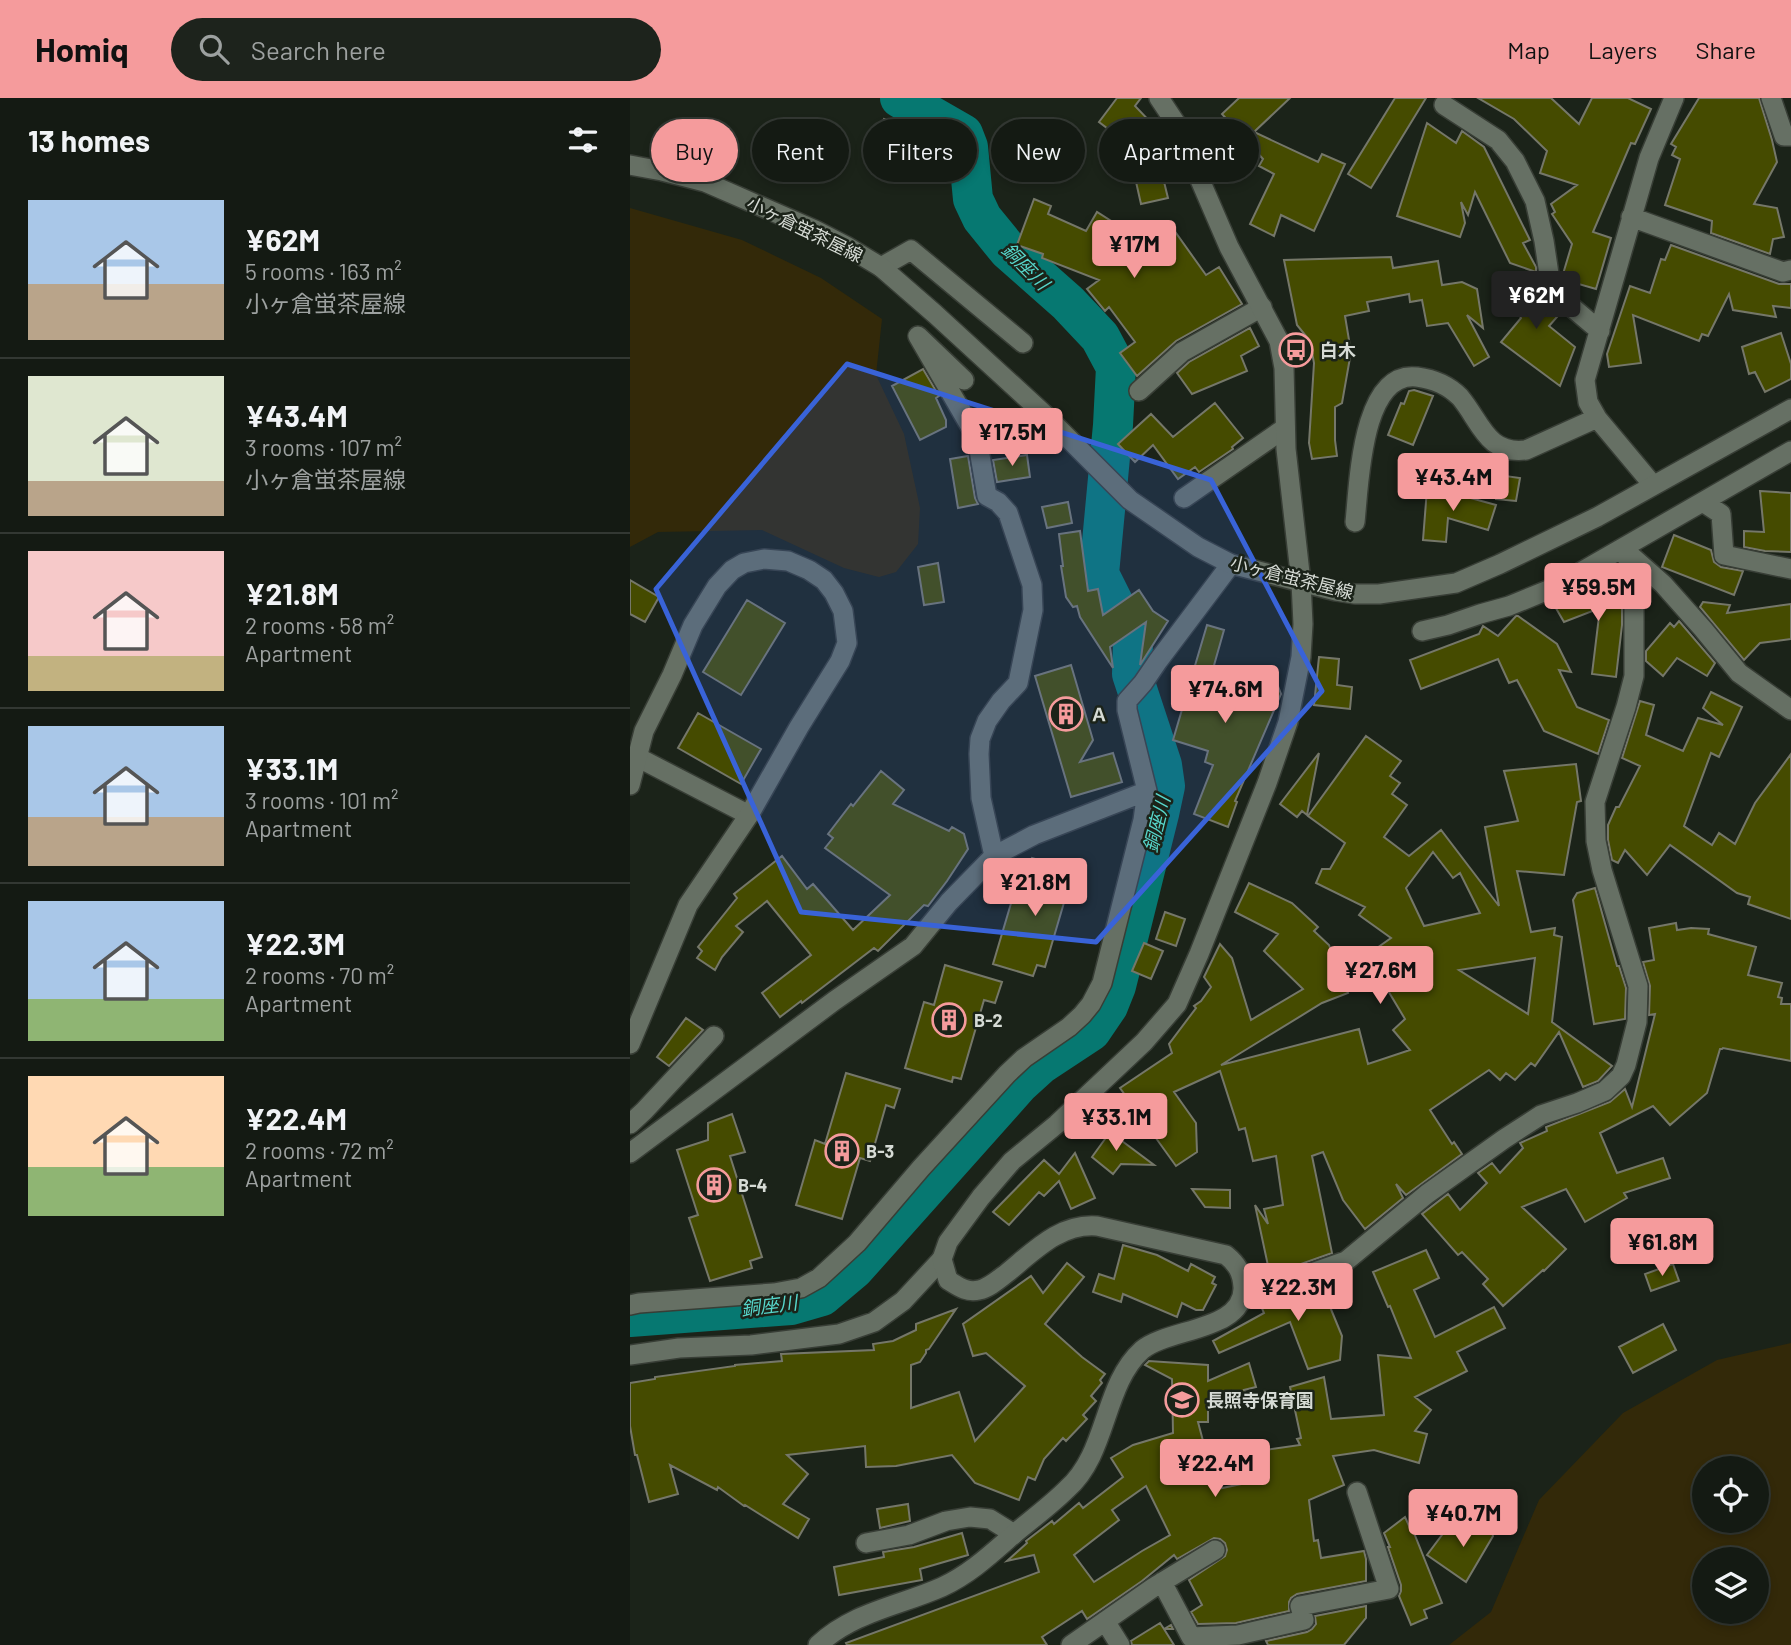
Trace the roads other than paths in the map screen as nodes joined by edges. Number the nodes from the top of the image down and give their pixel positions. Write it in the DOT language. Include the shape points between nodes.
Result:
graph roads {
  1 [pos="1159,98"];
  2 [pos="1674,98"];
  3 [pos="1771,98"];
  4 [pos="1444,105"];
  5 [pos="1791,136"];
  6 [pos="630,165"];
  7 [pos="1631,217"];
  8 [pos="881,267"];
  9 [pos="1791,270"];
  10 [pos="1262,307"];
  11 [pos="1600,331"];
  12 [pos="1023,343"];
  13 [pos="964,380"];
  14 [pos="1139,391"];
  15 [pos="1791,409"];
  16 [pos="1597,418"];
  17 [pos="1285,428"];
  18 [pos="1791,451"];
  19 [pos="1653,485"];
  20 [pos="1184,498"];
  21 [pos="1703,502"];
  22 [pos="1355,522"];
  23 [pos="1622,549"];
  24 [pos="1231,564"];
  25 [pos="1791,569"];
  26 [pos="1301,582"];
  27 [pos="1422,631"];
  28 [pos="1791,710"];
  29 [pos="637,757"];
  30 [pos="630,785"];
  31 [pos="1147,791"];
  32 [pos="749,816"];
  33 [pos="994,856"];
  34 [pos="714,1036"];
  35 [pos="630,1044"];
  36 [pos="630,1124"];
  37 [pos="630,1153"];
  38 [pos="942,1259"];
  39 [pos="1243,1297"];
  40 [pos="630,1306"];
  41 [pos="630,1354"];
  42 [pos="1357,1492"];
  43 [pos="1014,1534"];
  44 [pos="866,1543"];
  45 [pos="1216,1550"];
  46 [pos="1162,1582"];
  47 [pos="1105,1621"];
  48 [pos="818,1645"];
  49 [pos="1072,1645"];
  50 [pos="1120,1645"];
  1 -- 10 [label="street" via="1175,122 1229,247"];
  2 -- 7 [label="street"];
  3 -- 5 [label="street" via="1784,136"];
  4 -- 11 [label="street" via="1498,141 1515,160 1535,201 1549,274 1567,303"];
  6 -- 8 [label="street, 小ヶ倉蛍茶屋線" via="705,182 815,230"];
  7 -- 9 [label="street" via="1783,272"];
  7 -- 11 [label="street"];
  8 -- 12 [label="street" via="911,250"];
  8 -- 24 [label="street, 小ヶ倉蛍茶屋線" via="989,362 1130,500"];
  10 -- 14 [label="street" via="1182,352"];
  10 -- 17 [label="street" via="1279,341"];
  11 -- 16 [label="street" via="1585,380 1588,402"];
  13 -- 33 [label="street" via="918,336 977,438 987,496 1009,513 1032,585 1033,610 1018,683 987,721 980,738 981,798"];
  15 -- 19 [label="street, 小ヶ倉蛍茶屋線"];
  16 -- 19 [label="street"];
  16 -- 22 [label="street" via="1516,452 1496,446 1458,396 1442,383 1409,376 1395,381 1373,411 1364,442"];
  17 -- 20 [label="street"];
  17 -- 26 [label="street"];
  18 -- 21 [label="street"];
  19 -- 26 [label="street, 小ヶ倉蛍茶屋線" via="1456,583 1355,594"];
  21 -- 23 [label="street"];
  21 -- 25 [label="street" via="1721,514 1724,555"];
  23 -- 27 [label="street" via="1553,588"];
  23 -- 28 [label="street" via="1663,584 1739,673"];
  23 -- 39 [label="street" via="1634,570 1634,676 1595,802 1602,870 1638,986 1637,1022 1621,1076 1605,1091 1541,1115 1504,1139 1427,1194 1346,1261"];
  24 -- 26 [label="street, 小ヶ倉蛍茶屋線"];
  24 -- 31 [label="street" via="1127,701"];
  26 -- 38 [label="street" via="1301,657 1288,722 1177,1004 1144,1042 1012,1161 959,1226"];
  29 -- 30 [label="street"];
  29 -- 32 [label="street"];
  29 -- 32 [label="street" via="644,731 717,586 744,563 764,559 788,561 809,570 834,593 843,611 847,643"];
  31 -- 33 [label="street" via="1034,835"];
  31 -- 40 [label="street" via="1102,983 1091,1004 1069,1027 1007,1074 857,1243 801,1289"];
  32 -- 35 [label="street" via="688,905"];
  33 -- 37 [label="street" via="913,946"];
  34 -- 36 [label="street"];
  38 -- 39 [label="street" via="948,1280 965,1290 980,1290 1053,1237 1072,1227 1097,1226 1226,1255 1241,1272"];
  38 -- 41 [label="street" via="903,1301 874,1322 839,1334"];
  39 -- 43 [label="street" via="1222,1319 1140,1352 1116,1390 1091,1459 1070,1487"];
  42 -- 46 [label="street" via="1389,1589 1300,1606 1304,1620 1238,1634 1191,1637"];
  43 -- 44 [label="street" via="990,1519 971,1517"];
  43 -- 48 [label="street" via="964,1576 846,1624"];
  45 -- 46 [label="street"];
  46 -- 47 [label="street"];
  47 -- 49 [label="street"];
  47 -- 50 [label="street"];
}
